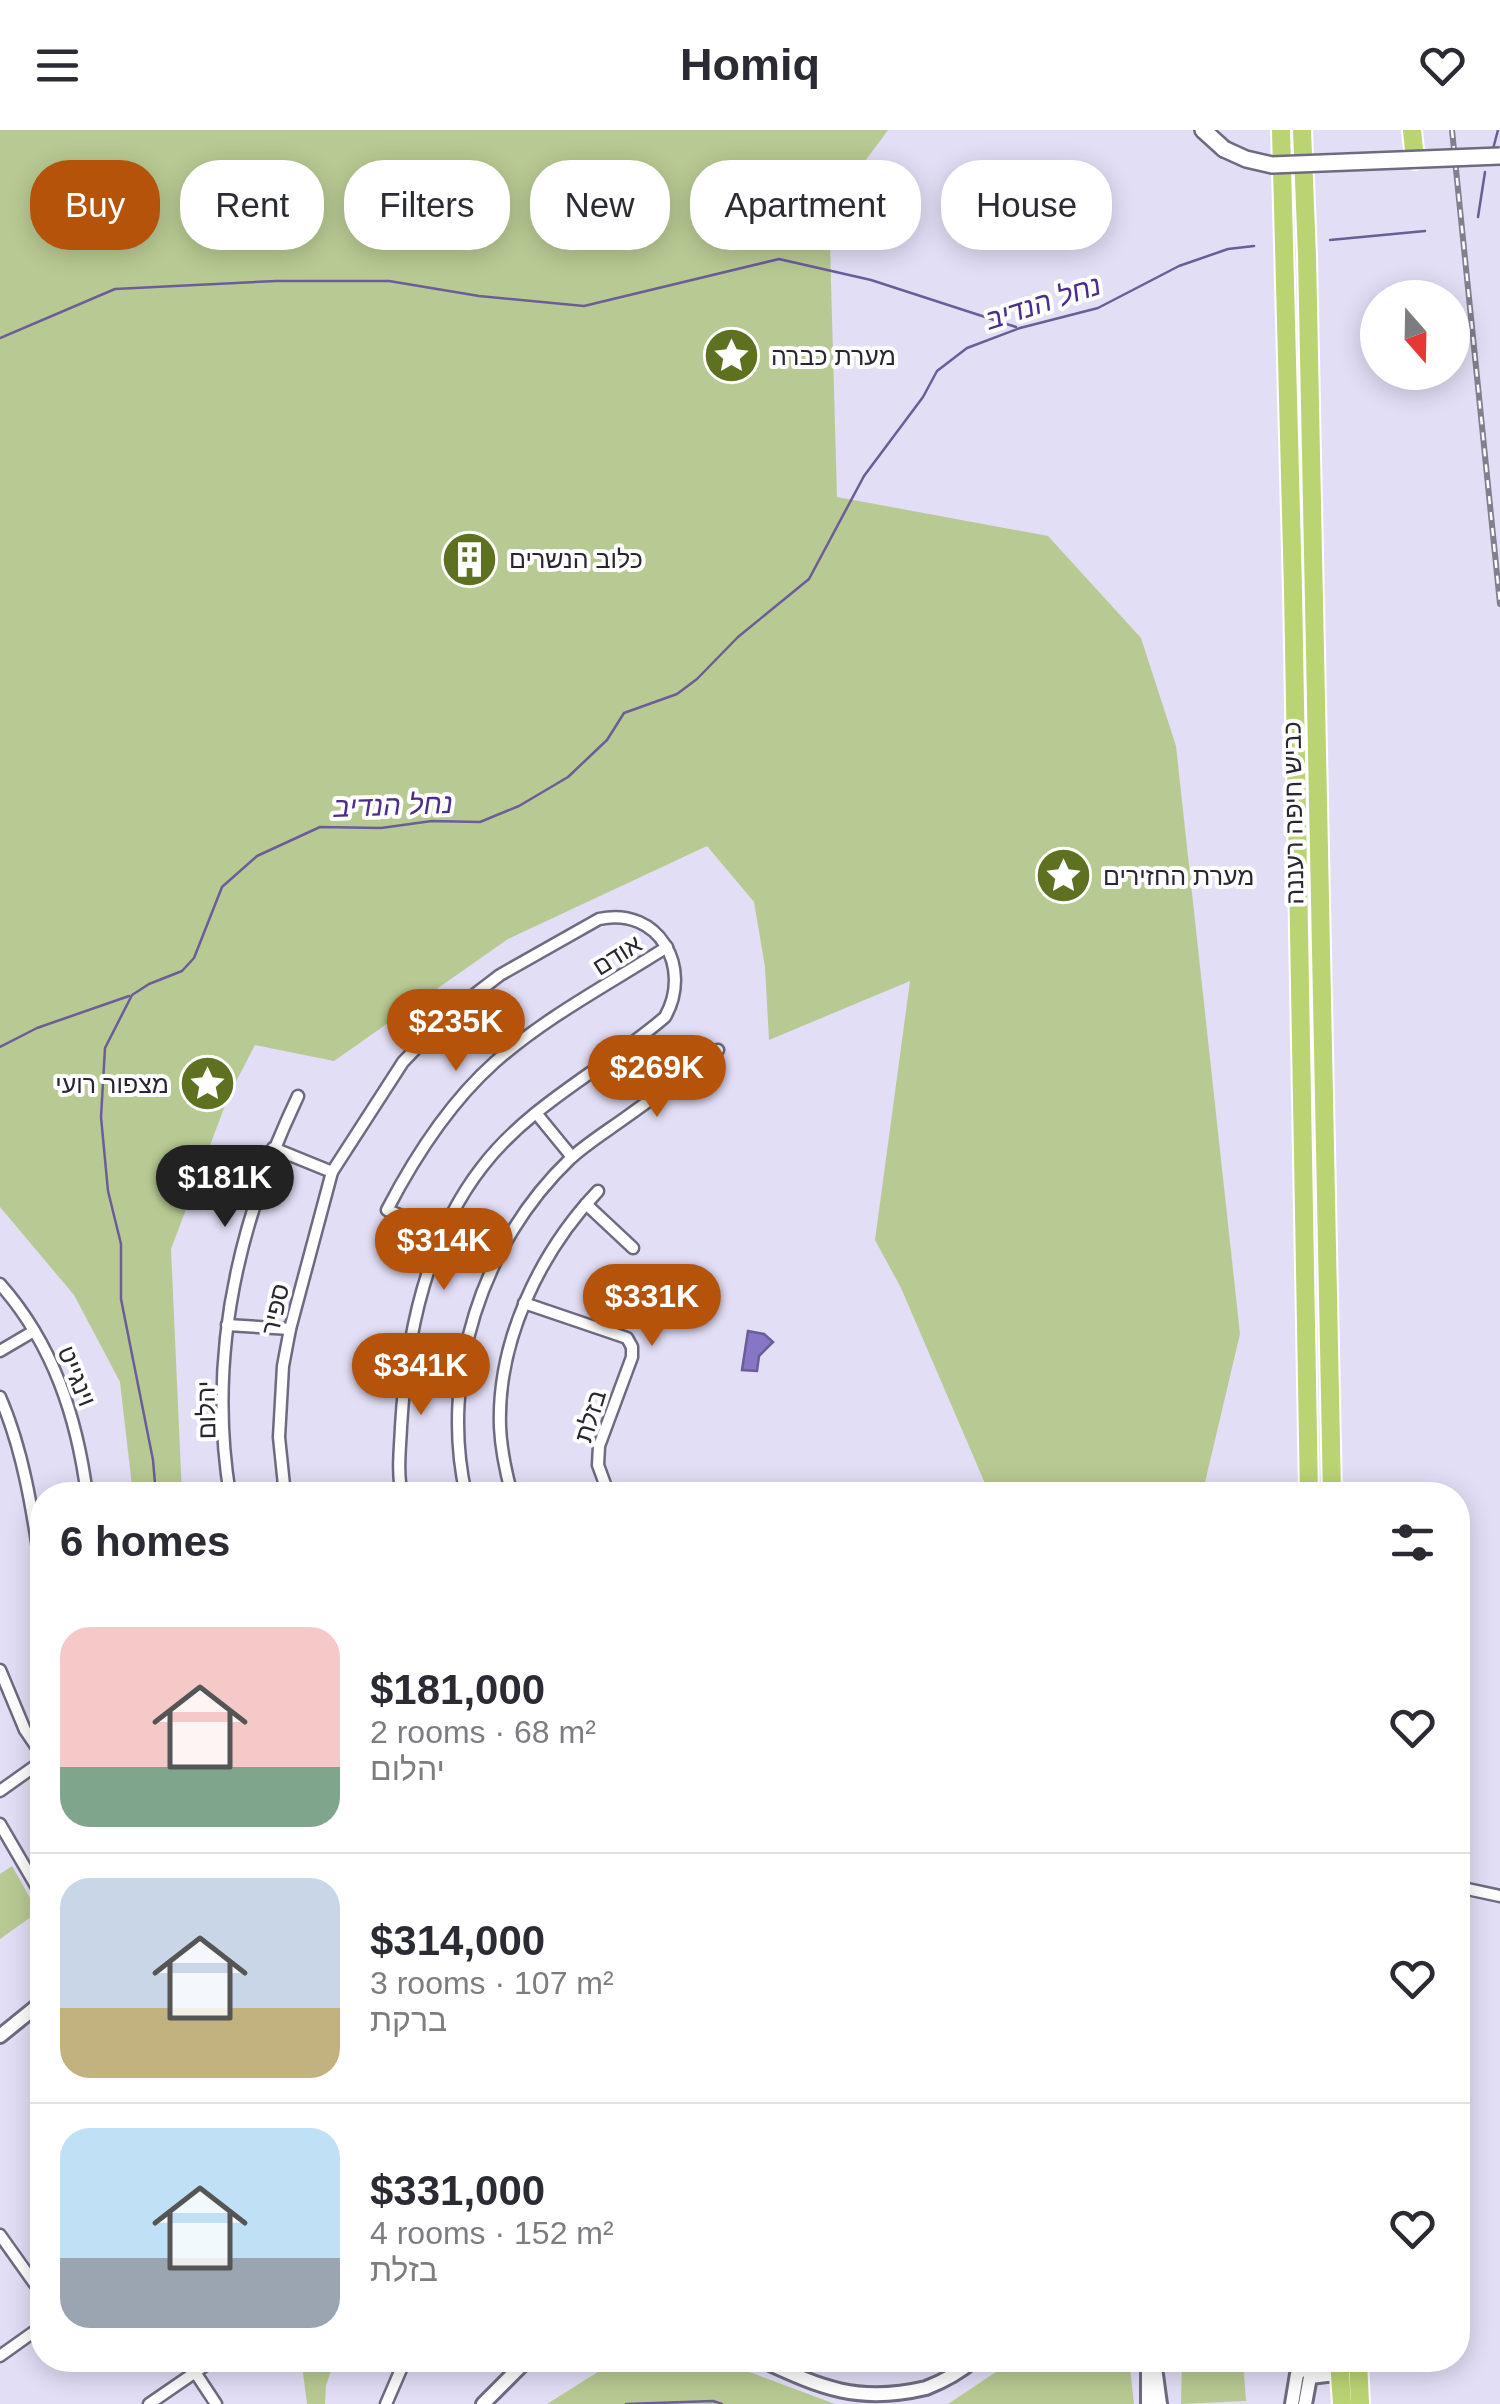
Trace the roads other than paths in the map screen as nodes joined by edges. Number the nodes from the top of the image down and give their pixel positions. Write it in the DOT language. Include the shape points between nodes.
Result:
graph roads {
  1 [pos="1203,130"];
  2 [pos="1281,130"];
  3 [pos="1302,130"];
  4 [pos="1412,130"];
  5 [pos="1500,156"];
  6 [pos="1415,160"];
  7 [pos="667,947"];
  8 [pos="718,1050"];
  9 [pos="298,1096"];
  10 [pos="536,1113"];
  11 [pos="274,1148"];
  12 [pos="572,1157"];
  13 [pos="332,1172"];
  14 [pos="598,1192"];
  15 [pos="586,1204"];
  16 [pos="444,1232"];
  17 [pos="632,1248"];
  18 [pos="0,1284"];
  19 [pos="524,1303"];
  20 [pos="227,1325"];
  21 [pos="290,1329"];
  22 [pos="34,1331"];
  23 [pos="409,1342"];
  24 [pos="0,1351"];
  25 [pos="465,1354"];
  26 [pos="0,1397"];
  27 [pos="85,1482"];
  28 [pos="229,1482"];
  29 [pos="284,1482"];
  30 [pos="399,1482"];
  31 [pos="463,1482"];
  32 [pos="510,1482"];
  33 [pos="604,1482"];
  34 [pos="1310,1482"];
  35 [pos="1332,1482"];
  36 [pos="30,1488"];
  37 [pos="0,1670"];
  38 [pos="30,1739"];
  39 [pos="30,1767"];
  40 [pos="0,1791"];
  41 [pos="0,1824"];
  42 [pos="30,1875"];
  43 [pos="1470,1890"];
  44 [pos="1500,1896"];
  45 [pos="30,2012"];
  46 [pos="0,2036"];
  47 [pos="0,2236"];
  48 [pos="30,2277"];
  49 [pos="30,2335"];
  50 [pos="0,2356"];
  51 [pos="195,2372"];
  52 [pos="197,2372"];
  53 [pos="400,2372"];
  54 [pos="515,2372"];
  55 [pos="787,2372"];
  56 [pos="957,2372"];
  57 [pos="1151,2372"];
  58 [pos="1154,2372"];
  59 [pos="1300,2372"];
  60 [pos="1324,2372"];
  61 [pos="1340,2372"];
  62 [pos="1359,2372"];
  63 [pos="150,2404"];
  64 [pos="216,2404"];
  65 [pos="386,2404"];
  66 [pos="483,2404"];
  67 [pos="1148,2404"];
  68 [pos="1160,2404"];
  69 [pos="1292,2404"];
  70 [pos="1305,2404"];
  71 [pos="1342,2404"];
  72 [pos="1360,2404"];
  1 -- 6 [label="main road, bridge" via="1224,149 1272,165"];
  2 -- 34 [label="highway, כביש חיפה רעננה"];
  3 -- 35 [label="highway, כביש חיפה רעננה"];
  4 -- 6 [label="highway"];
  5 -- 6 [label="main road, bridge"];
  7 -- 10 [label="street" via="677,984 665,1017"];
  7 -- 13 [label="street, ספיר" via="650,926 615,916 500,975 448,1014 402,1062"];
  7 -- 16 [label="street, אודם" via="540,1026 450,1110 388,1210"];
  8 -- 12 [label="street"];
  9 -- 11 [label="street, יהלום"];
  10 -- 12 [label="street"];
  10 -- 16 [label="street" via="482,1166"];
  11 -- 13 [label="street"];
  11 -- 20 [label="street, יהלום" via="250,1210"];
  12 -- 25 [label="street" via="514,1225 488,1275"];
  13 -- 21 [label="street, ספיר"];
  14 -- 15 [label="street"];
  15 -- 17 [label="street"];
  15 -- 19 [label="street"];
  16 -- 23 [label="street"];
  18 -- 22 [label="street, וינגייט"];
  19 -- 32 [label="street" via="504,1368 500,1426"];
  19 -- 33 [label="street, בזלת" via="627,1338 632,1347 599,1446"];
  20 -- 21 [label="street"];
  20 -- 28 [label="street, יהלום"];
  21 -- 29 [label="street, ספיר" via="279,1438"];
  22 -- 24 [label="street"];
  22 -- 27 [label="street, וינגייט" via="72,1414"];
  23 -- 25 [label="street"];
  23 -- 30 [label="street"];
  25 -- 31 [label="street" via="458,1413"];
  26 -- 36 [label="street"];
  37 -- 38 [label="street"];
  39 -- 40 [label="street"];
  41 -- 42 [label="street"];
  43 -- 44 [label="street"];
  45 -- 46 [label="street"];
  47 -- 48 [label="street"];
  49 -- 50 [label="street"];
  51 -- 63 [label="street"];
  52 -- 64 [label="street"];
  53 -- 65 [label="street"];
  54 -- 66 [label="street"];
  55 -- 56 [label="street" via="865,2401 906,2395"];
  57 -- 67 [label="street"];
  58 -- 68 [label="street"];
  59 -- 69 [label="street"];
  60 -- 70 [label="street" via="1310,2378"];
  61 -- 71 [label="highway"];
  62 -- 72 [label="highway"];
}
